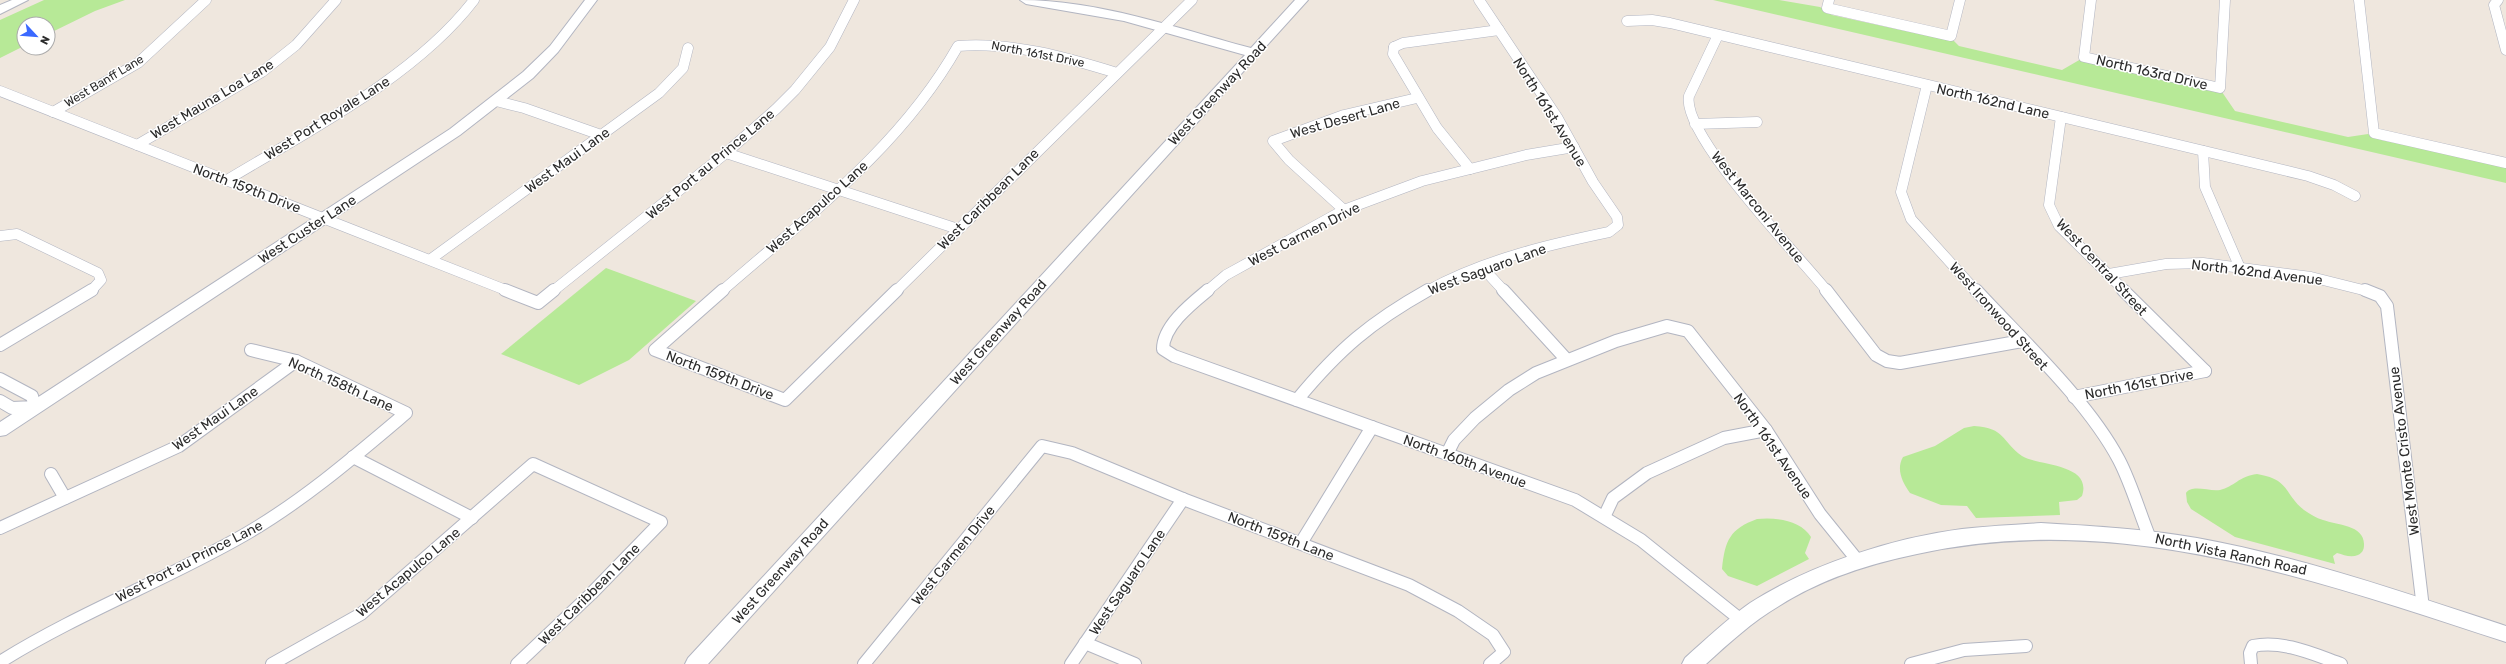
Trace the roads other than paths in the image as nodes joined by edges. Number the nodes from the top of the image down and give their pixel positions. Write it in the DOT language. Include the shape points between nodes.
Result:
graph roads {
  1 [pos="22,0"];
  2 [pos="206,0"];
  3 [pos="336,0"];
  4 [pos="474,0"];
  5 [pos="591,0"];
  6 [pos="854,0"];
  7 [pos="1026,0"];
  8 [pos="1192,0"];
  9 [pos="1302,0"];
  10 [pos="1479,0"];
  11 [pos="1960,0"];
  12 [pos="2090,0"];
  13 [pos="2225,0"];
  14 [pos="2359,0"];
  15 [pos="2498,0"];
  16 [pos="1061,2"];
  17 [pos="1828,4"];
  18 [pos="0,10"];
  19 [pos="1627,21"];
  20 [pos="1164,28"];
  21 [pos="1499,30"];
  22 [pos="1718,35"];
  23 [pos="958,46"];
  24 [pos="688,48"];
  25 [pos="2506,50"];
  26 [pos="1253,53"];
  27 [pos="1117,73"];
  28 [pos="1927,85"];
  29 [pos="0,91"];
  30 [pos="1417,98"];
  31 [pos="496,101"];
  32 [pos="53,112"];
  33 [pos="2061,117"];
  34 [pos="1757,122"];
  35 [pos="1695,124"];
  36 [pos="601,135"];
  37 [pos="137,145"];
  38 [pos="1574,147"];
  39 [pos="2203,151"];
  40 [pos="726,153"];
  41 [pos="2506,163"];
  42 [pos="1470,169"];
  43 [pos="227,180"];
  44 [pos="838,191"];
  45 [pos="2355,196"];
  46 [pos="1344,210"];
  47 [pos="324,218"];
  48 [pos="1618,224"];
  49 [pos="958,229"];
  50 [pos="2,235"];
  51 [pos="431,259"];
  52 [pos="1482,267"];
  53 [pos="2240,268"];
  54 [pos="2109,274"];
  55 [pos="2380,296"];
  56 [pos="538,303"];
  57 [pos="2022,341"];
  58 [pos="0,345"];
  59 [pos="1163,349"];
  60 [pos="251,350"];
  61 [pos="655,350"];
  62 [pos="1566,359"];
  63 [pos="296,361"];
  64 [pos="2205,371"];
  65 [pos="0,379"];
  66 [pos="2074,397"];
  67 [pos="785,400"];
  68 [pos="1297,400"];
  69 [pos="0,401"];
  70 [pos="35,407"];
  71 [pos="406,413"];
  72 [pos="1372,427"];
  73 [pos="0,430"];
  74 [pos="1766,430"];
  75 [pos="1042,446"];
  76 [pos="1447,454"];
  77 [pos="353,457"];
  78 [pos="51,474"];
  79 [pos="65,498"];
  80 [pos="1183,499"];
  81 [pos="1605,515"];
  82 [pos="472,518"];
  83 [pos="661,522"];
  84 [pos="0,528"];
  85 [pos="2149,536"];
  86 [pos="1301,543"];
  87 [pos="1858,561"];
  88 [pos="2423,608"];
  89 [pos="1741,620"];
  90 [pos="2506,634"];
  91 [pos="1085,643"];
  92 [pos="2026,646"];
  93 [pos="0,662"];
  94 [pos="272,664"];
  95 [pos="517,664"];
  96 [pos="695,664"];
  97 [pos="864,664"];
  98 [pos="1071,664"];
  99 [pos="1135,664"];
  100 [pos="1490,664"];
  101 [pos="1692,664"];
  102 [pos="1911,664"];
  103 [pos="2252,664"];
  104 [pos="2341,664"];
  1 -- 18 [label="street"];
  2 -- 32 [label="street, West Banff Lane" via="138,63"];
  3 -- 37 [label="street, West Mauna Loa Lane" via="296,44 262,72"];
  4 -- 43 [label="street, West Port Royale Lane" via="432,45 376,89"];
  5 -- 31 [label="street, West Custer Lane" via="554,49"];
  6 -- 40 [label="street, West Port au Prince Lane" via="839,34 819,63 776,109"];
  7 -- 16 [label="street"];
  8 -- 20 [label="street, West Caribbean Lane"];
  9 -- 26 [label="street, West Greenway Road"];
  10 -- 21 [label="street, North 161st Avenue"];
  11 -- 17 [label="street" via="1951,36"];
  12 -- 13 [label="street, North 163rd Drive" via="2084,57 2220,88"];
  14 -- 41 [label="street" via="2374,133"];
  15 -- 25 [label="street" via="2494,5"];
  16 -- 20 [label="street"];
  19 -- 22 [label="street, North 162nd Lane" via="1652,20"];
  20 -- 26 [label="street"];
  20 -- 27 [label="street, West Caribbean Lane"];
  21 -- 30 [label="street" via="1389,45"];
  21 -- 38 [label="street, North 161st Avenue"];
  22 -- 28 [label="street, North 162nd Lane"];
  22 -- 35 [label="street, West Marconi Avenue" via="1688,99 1689,112"];
  23 -- 27 [label="street, North 161st Drive" via="979,43 1030,51"];
  23 -- 44 [label="street, West Acapulco Lane" via="947,67 903,124"];
  24 -- 36 [label="street, West Maui Lane" via="683,68 659,93"];
  26 -- 96 [label="street, West Greenway Road"];
  27 -- 49 [label="street, West Caribbean Lane"];
  28 -- 33 [label="street, North 162nd Lane"];
  28 -- 57 [label="street, West Ironwood Street" via="1901,192 1905,206 1923,233"];
  29 -- 32 [label="street, North 159th Drive"];
  30 -- 42 [label="street" via="1446,143"];
  30 -- 46 [label="street, West Desert Lane" via="1362,110 1273,140 1289,160"];
  31 -- 36 [label="street"];
  31 -- 47 [label="street, West Custer Lane" via="455,132"];
  32 -- 37 [label="street, North 159th Drive"];
  33 -- 39 [label="street, North 162nd Lane"];
  33 -- 54 [label="street, West Central Street" via="2049,206 2059,226"];
  34 -- 35 [label="street"];
  35 -- 57 [label="street, West Marconi Avenue" via="1702,138 1747,196 1813,274 1876,355 1887,361 1900,363"];
  36 -- 51 [label="street, West Maui Lane"];
  37 -- 43 [label="street, North 159th Drive"];
  38 -- 42 [label="street, West Carmen Drive" via="1526,155"];
  38 -- 48 [label="street, North 161st Avenue" via="1593,182 1617,217"];
  39 -- 45 [label="street, North 162nd Lane" via="2314,178"];
  39 -- 53 [label="street" via="2202,176 2206,193"];
  40 -- 44 [label="street"];
  40 -- 56 [label="street, West Port au Prince Lane"];
  42 -- 46 [label="street, West Carmen Drive" via="1422,181"];
  43 -- 47 [label="street, North 159th Drive"];
  44 -- 49 [label="street"];
  44 -- 61 [label="street, West Acapulco Lane"];
  46 -- 59 [label="street, West Carmen Drive" via="1226,275 1187,308 1163,339"];
  47 -- 51 [label="street, North 159th Drive"];
  47 -- 70 [label="street, West Custer Lane"];
  48 -- 52 [label="street, West Saguaro Lane" via="1609,232 1559,243"];
  49 -- 67 [label="street, West Caribbean Lane"];
  50 -- 58 [label="street" via="17,234 98,273 101,280 94,289"];
  51 -- 56 [label="street, North 159th Drive"];
  52 -- 62 [label="street"];
  52 -- 68 [label="street, West Saguaro Lane" via="1437,284 1395,307 1349,341 1310,382"];
  53 -- 54 [label="street, North 162nd Avenue" via="2184,263"];
  53 -- 55 [label="street, North 162nd Avenue" via="2311,277"];
  54 -- 64 [label="street, West Central Street"];
  55 -- 88 [label="street, West Monte Cristo Avenue" via="2387,306"];
  57 -- 66 [label="street, West Ironwood Street"];
  59 -- 68 [label="street, North 160th Avenue" via="1174,356"];
  60 -- 63 [label="street, North 158th Lane"];
  61 -- 67 [label="street, North 159th Drive"];
  62 -- 74 [label="street, North 161st Avenue" via="1668,326 1688,331"];
  62 -- 76 [label="street" via="1536,373 1509,390 1454,440"];
  63 -- 71 [label="street, North 158th Lane"];
  63 -- 79 [label="street, West Maui Lane" via="179,446"];
  64 -- 66 [label="street, North 161st Drive"];
  65 -- 70 [label="street" via="32,396"];
  66 -- 85 [label="street, West Ironwood Street" via="2119,460"];
  68 -- 72 [label="street, North 160th Avenue"];
  69 -- 70 [label="street" via="12,408"];
  70 -- 73 [label="street, West Custer Lane"];
  71 -- 77 [label="street, West Port au Prince Lane"];
  72 -- 76 [label="street, North 160th Avenue"];
  72 -- 86 [label="street"];
  74 -- 81 [label="street" via="1724,438 1648,473 1613,498"];
  74 -- 87 [label="street, North 161st Avenue" via="1824,520"];
  75 -- 80 [label="street, North 159th Lane" via="1072,453"];
  75 -- 97 [label="street, West Carmen Drive"];
  76 -- 81 [label="street, North 160th Avenue" via="1575,500"];
  77 -- 82 [label="street"];
  77 -- 93 [label="street, West Port au Prince Lane" via="302,497 245,535 42,636"];
  78 -- 79 [label="street"];
  79 -- 84 [label="street, West Maui Lane"];
  80 -- 86 [label="street, North 159th Lane"];
  80 -- 91 [label="street, West Saguaro Lane"];
  81 -- 89 [label="street, North 160th Avenue" via="1644,542"];
  82 -- 83 [label="street, West Acapulco Lane" via="533,464"];
  82 -- 94 [label="street, West Acapulco Lane" via="361,614"];
  83 -- 95 [label="street, West Caribbean Lane" via="591,594"];
  85 -- 87 [label="street, North Vista Ranch Road" via="2059,531 2005,532 1937,540"];
  85 -- 88 [label="street, North Vista Ranch Road" via="2272,561"];
  86 -- 100 [label="street, North 159th Lane" via="1409,585 1458,610 1493,635 1504,652"];
  87 -- 89 [label="street, North Vista Ranch Road" via="1819,574"];
  88 -- 90 [label="street, North Vista Ranch Road"];
  89 -- 101 [label="street, North Vista Ranch Road"];
  91 -- 98 [label="street, West Saguaro Lane"];
  91 -- 99 [label="street"];
  92 -- 102 [label="street" via="1964,650"];
  103 -- 104 [label="street" via="2250,653 2253,646 2272,644"];
}
